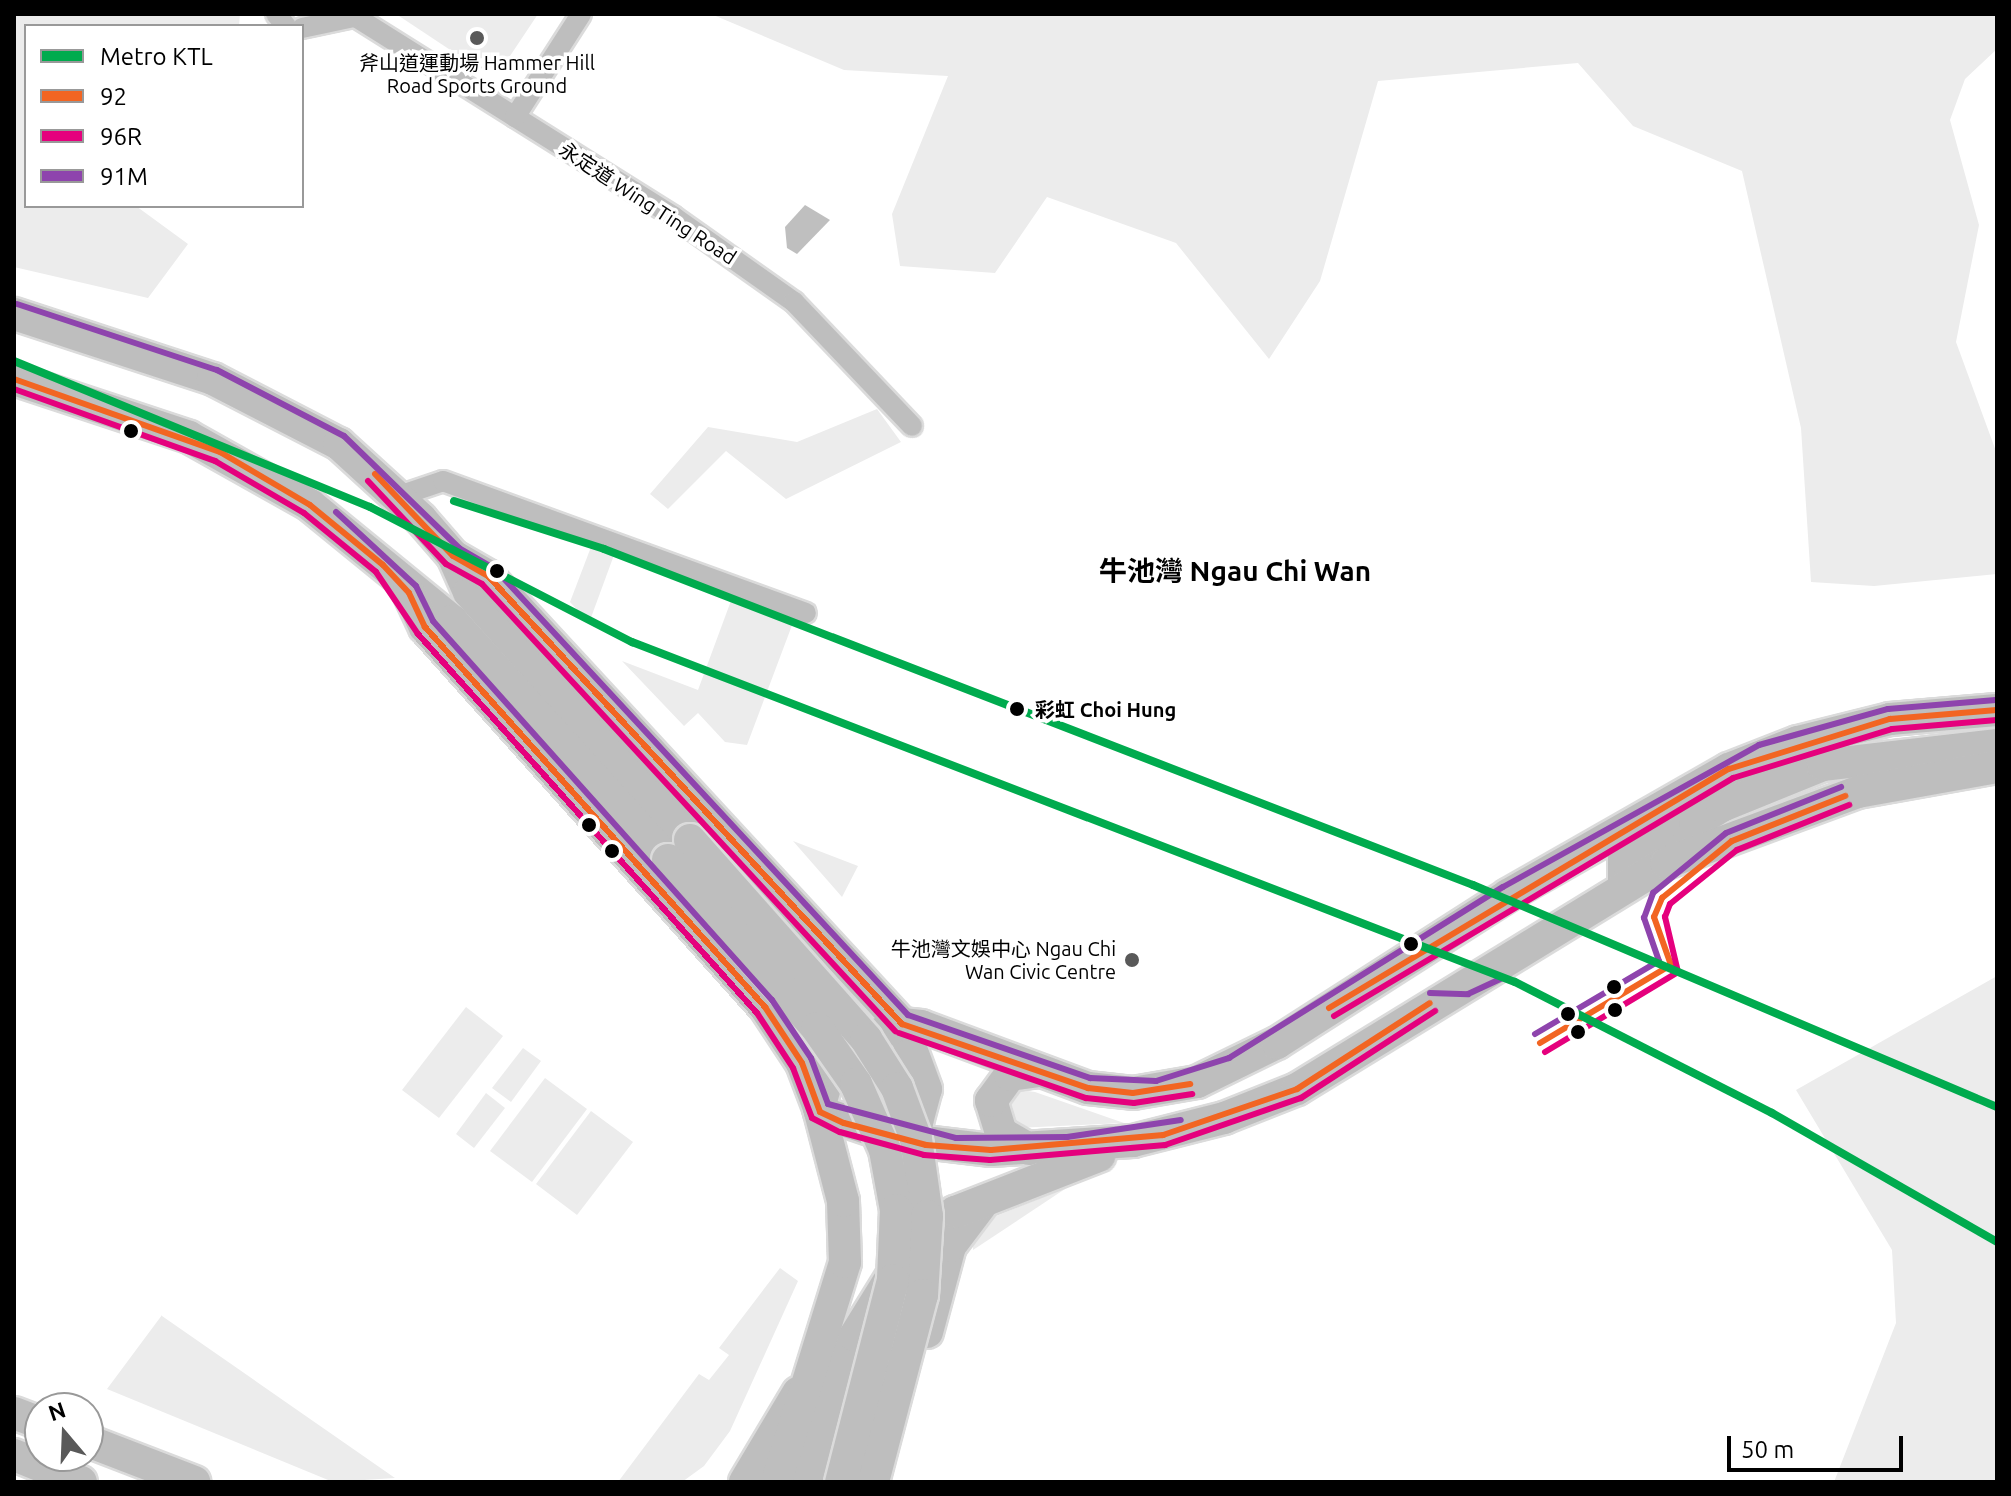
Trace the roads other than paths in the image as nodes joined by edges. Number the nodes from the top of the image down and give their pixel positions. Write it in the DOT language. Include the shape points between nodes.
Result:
graph roads {
  1 [pos="581,14"];
  2 [pos="352,16"];
  3 [pos="304,28"];
  4 [pos="515,117"];
  5 [pos="14,314"];
  6 [pos="14,379"];
  7 [pos="912,426"];
  8 [pos="399,496"];
  9 [pos="453,556"];
  10 [pos="409,593"];
  11 [pos="806,613"];
  12 [pos="1997,710"];
  13 [pos="1997,731"];
  14 [pos="1997,745"];
  15 [pos="1874,747"];
  16 [pos="1997,767"];
  17 [pos="679,850"];
  18 [pos="902,1024"];
  19 [pos="1038,1071"];
  20 [pos="1208,1078"];
  21 [pos="819,1110"];
  22 [pos="1163,1135"];
  23 [pos="899,1139"];
  24 [pos="1029,1149"];
  25 [pos="993,1196"];
  26 [pos="104,1447"];
  27 [pos="14,1455"];
  28 [pos="770,1468"];
  29 [pos="812,1470"];
  30 [pos="81,1482"];
  31 [pos="194,1482"];
  32 [pos="745,1482"];
  33 [pos="841,1482"];
  34 [pos="873,1482"];
  35 [pos="887,1482"];
  1 -- 4 [label="street"];
  2 -- 3 [label="street, 永定道 Wing Ting Road"];
  2 -- 4 [label="street, 永定道 Wing Ting Road"];
  4 -- 7 [label="street, 永定道 Wing Ting Road" via="794,302"];
  5 -- 8 [label="main road" via="175,364 278,407 339,444"];
  6 -- 10 [label="main road" via="156,424 252,469 329,519"];
  8 -- 9 [label="main road"];
  8 -- 11 [label="street" via="443,481"];
  9 -- 17 [label="main road" via="469,592"];
  9 -- 18 [label="main road" via="488,576"];
  10 -- 17 [label="main road" via="444,613"];
  10 -- 21 [label="main road" via="425,627 773,1017"];
  12 -- 20 [label="main road" via="1890,719 1798,742 1729,769"];
  13 -- 15 [label="main road"];
  14 -- 15 [label="main road"];
  15 -- 20 [label="main road" via="1771,782 1722,806 1658,842 1624,884 1602,870 1577,873 1263,1073"];
  16 -- 22 [label="main road" via="1858,792 1666,863 1297,1089"];
  17 -- 33 [label="main road, bridge" via="856,1084 885,1150 896,1210 893,1280"];
  17 -- 34 [label="main road, bridge" via="866,1039 897,1088 916,1139 927,1216 923,1283"];
  18 -- 19 [label="main road"];
  18 -- 21 [label="main road" via="845,1053 830,1070"];
  18 -- 23 [label="main road" via="926,1089 917,1122"];
  19 -- 20 [label="main road" via="1111,1093"];
  19 -- 24 [label="main road" via="1002,1080 991,1101 1001,1133"];
  21 -- 23 [label="main road"];
  21 -- 28 [label="main road" via="847,1232 839,1292 816,1372"];
  22 -- 24 [label="main road"];
  22 -- 25 [label="main road"];
  23 -- 24 [label="main road"];
  25 -- 29 [label="main road" via="927,1229 887,1276 845,1362"];
  25 -- 35 [label="main road" via="950,1246"];
  26 -- 31 [label="main road"];
  27 -- 30 [label="main road"];
  28 -- 32 [label="main road"];
}
